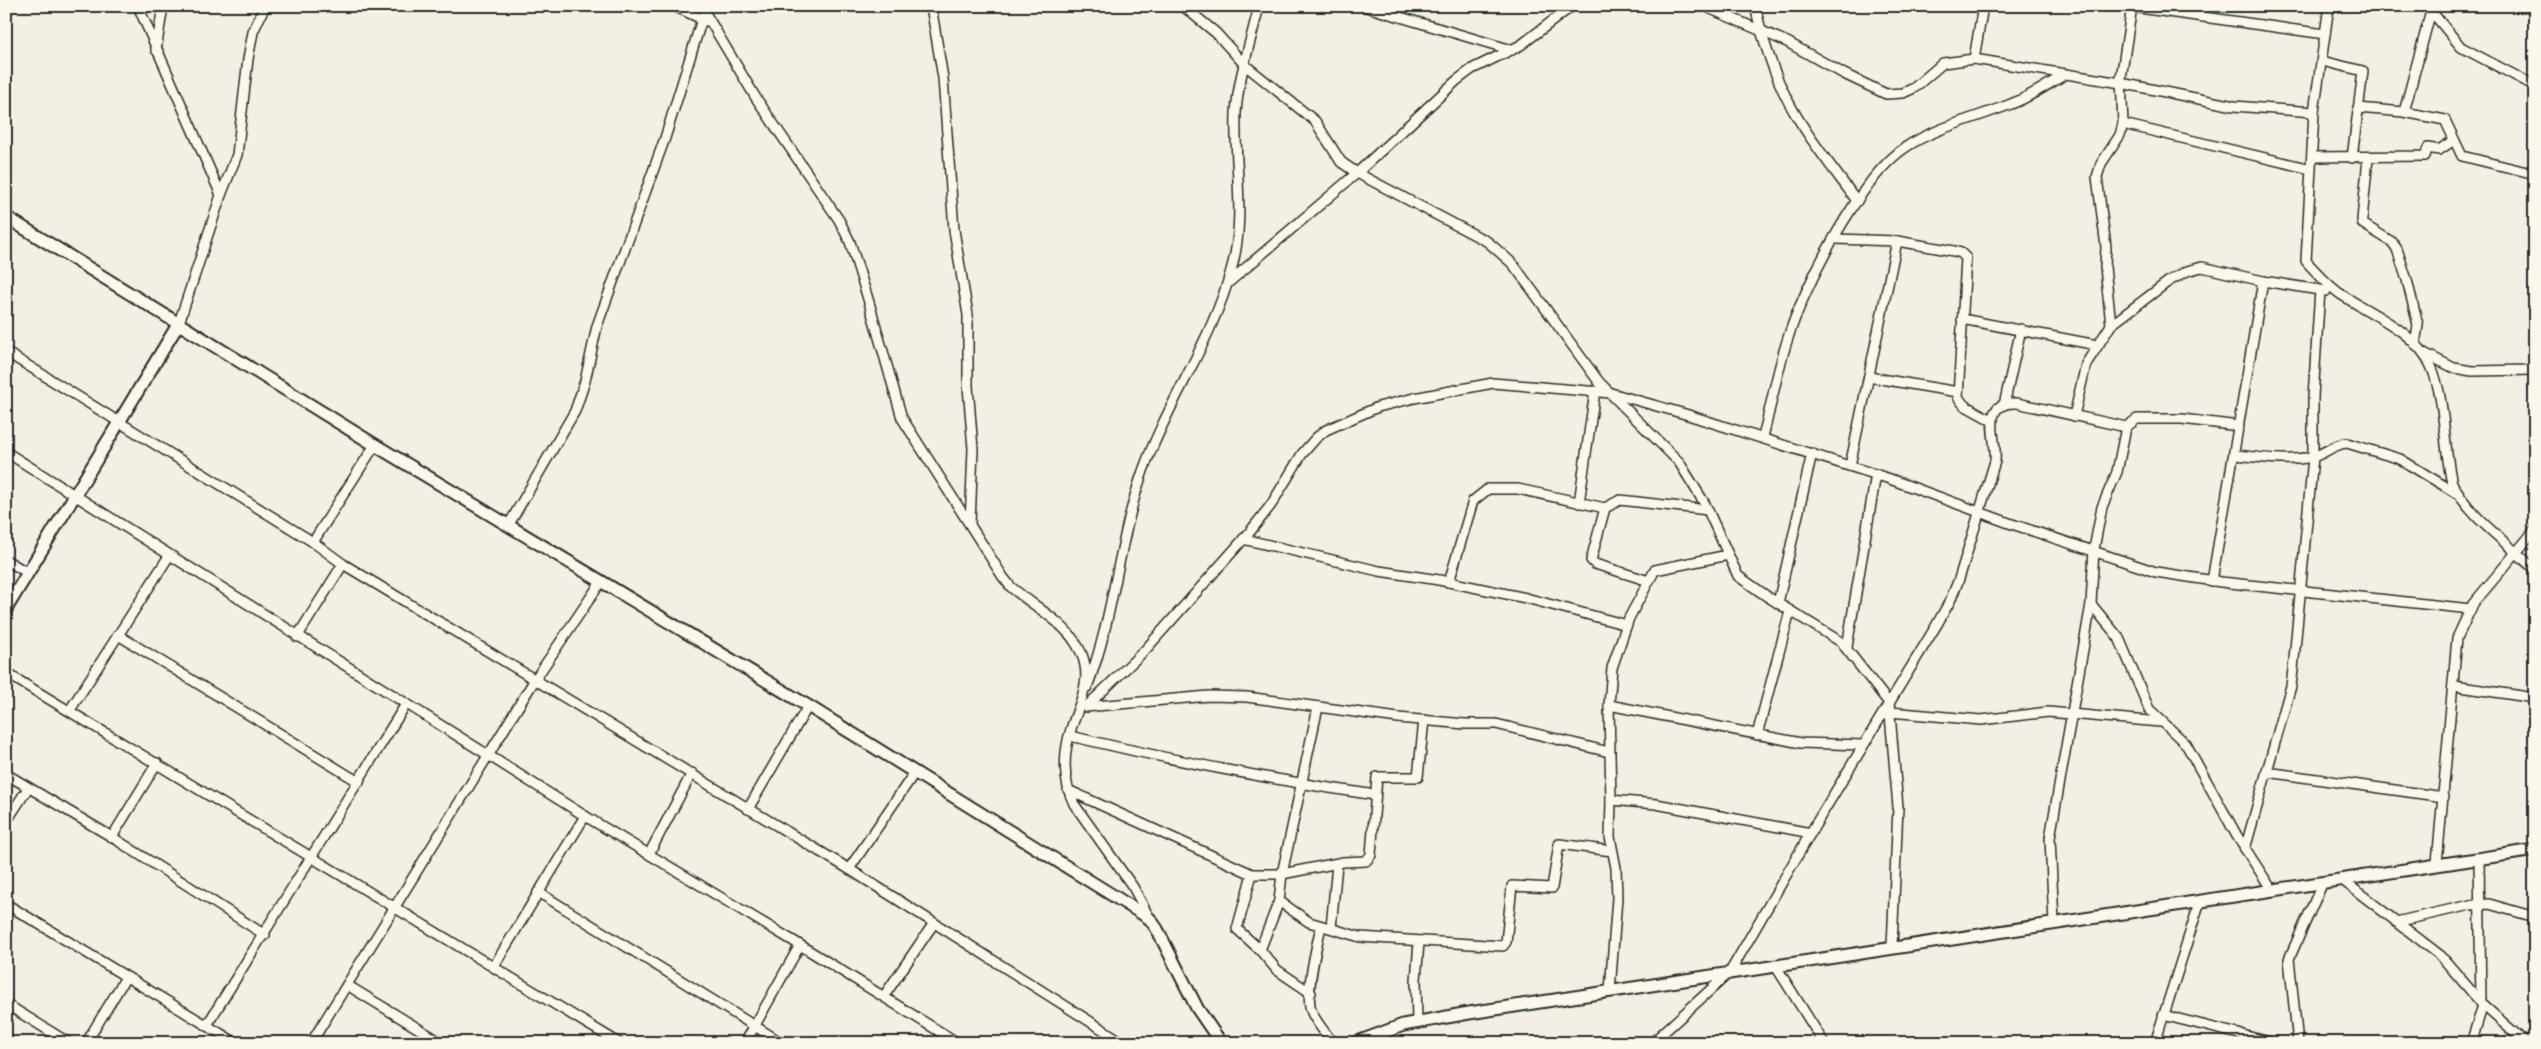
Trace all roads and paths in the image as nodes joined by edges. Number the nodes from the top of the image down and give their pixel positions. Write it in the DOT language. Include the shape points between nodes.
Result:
graph roads {
  1 [pos="138,6"];
  2 [pos="163,6"];
  3 [pos="265,6"];
  4 [pos="674,6"];
  5 [pos="701,6"];
  6 [pos="931,6"];
  7 [pos="1183,6"];
  8 [pos="1258,6"];
  9 [pos="1363,6"];
  10 [pos="1572,6"];
  11 [pos="1704,6"];
  12 [pos="1755,6"];
  13 [pos="1983,6"];
  14 [pos="2132,6"];
  15 [pos="2329,6"];
  16 [pos="2429,9"];
  17 [pos="702,20"];
  18 [pos="713,24"];
  19 [pos="1761,31"];
  20 [pos="2326,34"];
  21 [pos="156,50"];
  22 [pos="1512,50"];
  23 [pos="1974,59"];
  24 [pos="2322,61"];
  25 [pos="1245,65"];
  26 [pos="2064,75"];
  27 [pos="2121,84"];
  28 [pos="2535,86"];
  29 [pos="2358,108"];
  30 [pos="2314,112"];
  31 [pos="2404,112"];
  32 [pos="2123,124"];
  33 [pos="2454,140"];
  34 [pos="2312,157"];
  35 [pos="2352,158"];
  36 [pos="2368,158"];
  37 [pos="2311,169"];
  38 [pos="1357,173"];
  39 [pos="2535,174"];
  40 [pos="220,195"];
  41 [pos="1857,201"];
  42 [pos="6,217"];
  43 [pos="1835,239"];
  44 [pos="1897,242"];
  45 [pos="2263,281"];
  46 [pos="1226,285"];
  47 [pos="2320,290"];
  48 [pos="2338,292"];
  49 [pos="1962,318"];
  50 [pos="179,323"];
  51 [pos="2110,325"];
  52 [pos="2020,329"];
  53 [pos="2415,344"];
  54 [pos="2097,345"];
  55 [pos="6,352"];
  56 [pos="2424,353"];
  57 [pos="2535,370"];
  58 [pos="1870,377"];
  59 [pos="1595,392"];
  60 [pos="1958,392"];
  61 [pos="1611,393"];
  62 [pos="2004,405"];
  63 [pos="2074,416"];
  64 [pos="1991,420"];
  65 [pos="120,422"];
  66 [pos="2239,426"];
  67 [pos="2126,427"];
  68 [pos="1763,437"];
  69 [pos="374,445"];
  70 [pos="6,452"];
  71 [pos="1812,453"];
  72 [pos="2234,455"];
  73 [pos="2313,457"];
  74 [pos="1850,466"];
  75 [pos="1876,474"];
  76 [pos="2457,494"];
  77 [pos="74,495"];
  78 [pos="1579,502"];
  79 [pos="1605,508"];
  80 [pos="1708,510"];
  81 [pos="1979,512"];
  82 [pos="970,524"];
  83 [pos="508,526"];
  84 [pos="2535,530"];
  85 [pos="1243,539"];
  86 [pos="313,542"];
  87 [pos="2094,549"];
  88 [pos="2516,552"];
  89 [pos="1728,555"];
  90 [pos="169,556"];
  91 [pos="6,560"];
  92 [pos="343,564"];
  93 [pos="2535,570"];
  94 [pos="28,573"];
  95 [pos="1649,580"];
  96 [pos="2212,581"];
  97 [pos="601,582"];
  98 [pos="1449,582"];
  99 [pos="2300,590"];
  100 [pos="1778,604"];
  101 [pos="2091,604"];
  102 [pos="6,609"];
  103 [pos="2470,609"];
  104 [pos="1790,611"];
  105 [pos="1627,625"];
  106 [pos="118,635"];
  107 [pos="298,637"];
  108 [pos="1847,647"];
  109 [pos="6,673"];
  110 [pos="534,681"];
  111 [pos="2454,686"];
  112 [pos="1086,692"];
  113 [pos="2535,698"];
  114 [pos="406,704"];
  115 [pos="1609,705"];
  116 [pos="808,706"];
  117 [pos="1318,707"];
  118 [pos="1083,708"];
  119 [pos="1889,708"];
  120 [pos="70,710"];
  121 [pos="2071,714"];
  122 [pos="1424,720"];
  123 [pos="2161,722"];
  124 [pos="1070,736"];
  125 [pos="1757,736"];
  126 [pos="1863,745"];
  127 [pos="1609,752"];
  128 [pos="488,754"];
  129 [pos="158,764"];
  130 [pos="915,772"];
  131 [pos="2267,772"];
  132 [pos="692,773"];
  133 [pos="6,774"];
  134 [pos="359,782"];
  135 [pos="1300,784"];
  136 [pos="28,788"];
  137 [pos="1068,790"];
  138 [pos="1375,796"];
  139 [pos="2444,797"];
  140 [pos="1611,800"];
  141 [pos="748,809"];
  142 [pos="584,816"];
  143 [pos="6,822"];
  144 [pos="1811,833"];
  145 [pos="112,837"];
  146 [pos="2246,849"];
  147 [pos="2535,850"];
  148 [pos="1612,851"];
  149 [pos="649,854"];
  150 [pos="314,856"];
  151 [pos="2479,858"];
  152 [pos="1337,864"];
  153 [pos="2437,864"];
  154 [pos="849,869"];
  155 [pos="1252,874"];
  156 [pos="1282,874"];
  157 [pos="2341,879"];
  158 [pos="2323,882"];
  159 [pos="2272,890"];
  160 [pos="538,892"];
  161 [pos="1279,901"];
  162 [pos="2200,901"];
  163 [pos="6,904"];
  164 [pos="2478,905"];
  165 [pos="394,907"];
  166 [pos="2535,917"];
  167 [pos="1150,919"];
  168 [pos="2396,922"];
  169 [pos="2054,923"];
  170 [pos="934,924"];
  171 [pos="1326,927"];
  172 [pos="265,935"];
  173 [pos="1419,942"];
  174 [pos="800,945"];
  175 [pos="1892,947"];
  176 [pos="1260,950"];
  177 [pos="1775,965"];
  178 [pos="494,966"];
  179 [pos="1730,972"];
  180 [pos="126,977"];
  181 [pos="347,985"];
  182 [pos="1610,991"];
  183 [pos="1311,993"];
  184 [pos="884,996"];
  185 [pos="6,1004"];
  186 [pos="2482,1004"];
  187 [pos="2163,1015"];
  188 [pos="1417,1023"];
  189 [pos="207,1025"];
  190 [pos="755,1026"];
  191 [pos="612,1041"];
  192 [pos="69,1043"];
  193 [pos="86,1043"];
  194 [pos="236,1043"];
  195 [pos="310,1043"];
  196 [pos="442,1043"];
  197 [pos="745,1043"];
  198 [pos="782,1043"];
  199 [pos="958,1043"];
  200 [pos="1124,1043"];
  201 [pos="1221,1043"];
  202 [pos="1333,1043"];
  203 [pos="1355,1043"];
  204 [pos="1652,1043"];
  205 [pos="1824,1043"];
  206 [pos="2155,1043"];
  207 [pos="2274,1043"];
  208 [pos="2298,1043"];
  209 [pos="2471,1043"];
  210 [pos="2526,1043"];
  1 -- 21 [label="street"];
  2 -- 21 [label="street"];
  3 -- 40 [label="street" via="253,32 237,155"];
  4 -- 17 [label="street"];
  5 -- 18 [label="street"];
  6 -- 82 [label="street" via="943,78 953,221 968,315 968,386 973,449"];
  7 -- 25 [label="street" via="1216,33"];
  8 -- 25 [label="street"];
  9 -- 22 [label="street"];
  10 -- 22 [label="street"];
  11 -- 19 [label="street"];
  12 -- 19 [label="street"];
  13 -- 23 [label="street"];
  14 -- 20 [label="street"];
  14 -- 27 [label="street"];
  15 -- 20 [label="street"];
  16 -- 28 [label="street" via="2461,47"];
  16 -- 31 [label="street"];
  17 -- 18 [label="street"];
  17 -- 83 [label="street" via="665,138 596,326 585,381 575,411"];
  18 -- 82 [label="street" via="756,98 845,233 868,299 902,418 918,448"];
  19 -- 23 [label="street" via="1886,94 1903,93 1914,88 1943,63"];
  19 -- 41 [label="street" via="1793,111"];
  20 -- 24 [label="street"];
  21 -- 40 [label="street"];
  22 -- 38 [label="street" via="1472,69 1456,81"];
  23 -- 26 [label="street"];
  24 -- 29 [label="street" via="2363,71"];
  24 -- 30 [label="street"];
  25 -- 38 [label="street" via="1315,121 1341,162"];
  25 -- 46 [label="street" via="1236,111 1241,203 1232,267"];
  26 -- 27 [label="street"];
  26 -- 41 [label="street" via="2025,98 1906,147 1881,168"];
  27 -- 30 [label="street" via="2234,106"];
  27 -- 32 [label="street"];
  29 -- 31 [label="street"];
  29 -- 35 [label="street"];
  30 -- 34 [label="street"];
  31 -- 33 [label="street" via="2445,120"];
  32 -- 37 [label="street"];
  32 -- 51 [label="street" via="2097,176 2106,247"];
  33 -- 36 [label="street" via="2439,150 2428,148 2426,156"];
  33 -- 39 [label="street" via="2462,156"];
  34 -- 35 [label="street"];
  34 -- 37 [label="street"];
  35 -- 36 [label="street"];
  36 -- 53 [label="street" via="2363,224 2392,242 2397,249 2418,325"];
  37 -- 48 [label="street" via="2306,260"];
  38 -- 46 [label="street"];
  38 -- 61 [label="street" via="1488,242 1501,253 1526,280 1599,382"];
  40 -- 50 [label="street"];
  41 -- 43 [label="street"];
  42 -- 50 [label="street"];
  43 -- 44 [label="street"];
  43 -- 68 [label="street" via="1786,342"];
  44 -- 49 [label="street" via="1954,251 1966,258"];
  44 -- 58 [label="street"];
  45 -- 47 [label="street"];
  45 -- 51 [label="street" via="2212,269 2196,269 2169,281"];
  45 -- 66 [label="street"];
  46 -- 112 [label="street" via="1196,360 1144,470"];
  47 -- 48 [label="street"];
  47 -- 73 [label="street" via="2313,397"];
  48 -- 53 [label="street" via="2380,316"];
  49 -- 52 [label="street"];
  49 -- 60 [label="street"];
  50 -- 65 [label="street"];
  50 -- 69 [label="street"];
  51 -- 54 [label="street"];
  52 -- 54 [label="street"];
  52 -- 62 [label="street"];
  53 -- 56 [label="street"];
  54 -- 63 [label="street" via="2086,364"];
  55 -- 65 [label="street"];
  56 -- 57 [label="street" via="2454,368 2472,372"];
  56 -- 76 [label="street" via="2436,383 2448,464"];
  58 -- 60 [label="street"];
  58 -- 74 [label="street"];
  59 -- 61 [label="street"];
  59 -- 78 [label="street"];
  59 -- 85 [label="street" via="1487,383 1378,407 1326,430 1316,438 1302,454 1271,505"];
  60 -- 64 [label="street" via="1964,405"];
  61 -- 68 [label="street"];
  61 -- 80 [label="street" via="1670,452"];
  62 -- 63 [label="street" via="2017,403"];
  62 -- 64 [label="street"];
  63 -- 67 [label="street"];
  64 -- 81 [label="street" via="1996,454"];
  65 -- 77 [label="street"];
  65 -- 86 [label="street"];
  66 -- 67 [label="street" via="2182,419 2137,419"];
  66 -- 72 [label="street"];
  67 -- 87 [label="street" via="2117,472 2102,507"];
  68 -- 71 [label="street"];
  69 -- 83 [label="street"];
  69 -- 86 [label="street"];
  70 -- 77 [label="street"];
  71 -- 74 [label="street"];
  71 -- 100 [label="street"];
  72 -- 73 [label="street"];
  72 -- 96 [label="street"];
  73 -- 76 [label="street" via="2339,443 2360,445 2418,468"];
  73 -- 99 [label="street"];
  74 -- 75 [label="street"];
  75 -- 81 [label="street"];
  75 -- 108 [label="street"];
  76 -- 88 [label="street"];
  77 -- 90 [label="street"];
  77 -- 94 [label="street"];
  78 -- 79 [label="street"];
  78 -- 98 [label="street" via="1509,488 1488,489 1479,494 1473,500"];
  79 -- 80 [label="street" via="1620,500"];
  79 -- 95 [label="street" via="1591,560"];
  80 -- 89 [label="street"];
  81 -- 87 [label="street"];
  81 -- 119 [label="street" via="1950,601"];
  82 -- 112 [label="street" via="1011,587 1078,645 1084,663"];
  83 -- 97 [label="street"];
  84 -- 88 [label="street"];
  85 -- 98 [label="street" via="1379,571"];
  85 -- 118 [label="street" via="1146,648"];
  86 -- 92 [label="street"];
  87 -- 96 [label="street" via="2149,570"];
  87 -- 101 [label="street"];
  88 -- 93 [label="street"];
  88 -- 103 [label="street"];
  89 -- 95 [label="street" via="1657,569"];
  89 -- 100 [label="street" via="1738,576"];
  90 -- 106 [label="street"];
  90 -- 107 [label="street"];
  91 -- 94 [label="street"];
  92 -- 107 [label="street"];
  92 -- 110 [label="street"];
  94 -- 102 [label="street"];
  95 -- 105 [label="street"];
  96 -- 99 [label="street"];
  97 -- 110 [label="street"];
  97 -- 116 [label="street"];
  98 -- 105 [label="street" via="1526,598"];
  99 -- 103 [label="street"];
  99 -- 131 [label="street" via="2291,686"];
  100 -- 104 [label="street"];
  101 -- 121 [label="street"];
  101 -- 123 [label="street" via="2119,638 2145,702"];
  103 -- 111 [label="street" via="2456,644"];
  104 -- 108 [label="street"];
  104 -- 125 [label="street"];
  105 -- 115 [label="street" via="1612,668"];
  106 -- 120 [label="street"];
  106 -- 134 [label="street"];
  107 -- 114 [label="street"];
  108 -- 119 [label="street"];
  109 -- 120 [label="street"];
  110 -- 128 [label="street"];
  110 -- 132 [label="street"];
  111 -- 113 [label="street"];
  111 -- 139 [label="street"];
  112 -- 118 [label="street"];
  114 -- 128 [label="street"];
  114 -- 134 [label="street"];
  115 -- 125 [label="street"];
  115 -- 127 [label="street"];
  116 -- 130 [label="street"];
  116 -- 141 [label="street"];
  117 -- 118 [label="street" via="1247,697 1209,696"];
  117 -- 122 [label="street"];
  117 -- 135 [label="street"];
  118 -- 124 [label="street"];
  119 -- 121 [label="street" via="1981,720 2038,712"];
  119 -- 126 [label="street"];
  119 -- 175 [label="street" via="1898,807"];
  120 -- 129 [label="street"];
  121 -- 123 [label="street"];
  121 -- 169 [label="street" via="2050,838"];
  122 -- 127 [label="street" via="1508,726"];
  122 -- 138 [label="street" via="1418,777 1378,777"];
  123 -- 146 [label="street" via="2186,744"];
  124 -- 135 [label="street" via="1144,754"];
  124 -- 137 [label="street" via="1065,775"];
  125 -- 126 [label="street" via="1801,743"];
  126 -- 144 [label="street"];
  127 -- 140 [label="street"];
  128 -- 142 [label="street"];
  128 -- 165 [label="street"];
  129 -- 145 [label="street"];
  129 -- 150 [label="street"];
  130 -- 154 [label="street"];
  130 -- 167 [label="street"];
  131 -- 139 [label="street"];
  131 -- 146 [label="street"];
  132 -- 141 [label="street"];
  132 -- 149 [label="street"];
  133 -- 136 [label="street"];
  134 -- 150 [label="street"];
  135 -- 138 [label="street"];
  135 -- 156 [label="street"];
  136 -- 143 [label="street"];
  136 -- 145 [label="street"];
  137 -- 155 [label="street"];
  137 -- 167 [label="street" via="1074,804 1133,887"];
  138 -- 152 [label="street" via="1369,859"];
  139 -- 153 [label="street"];
  140 -- 144 [label="street" via="1656,804"];
  140 -- 148 [label="street"];
  141 -- 154 [label="street"];
  142 -- 149 [label="street"];
  142 -- 160 [label="street"];
  144 -- 179 [label="street"];
  145 -- 172 [label="street"];
  146 -- 159 [label="street"];
  147 -- 151 [label="street"];
  148 -- 173 [label="street" via="1559,844 1552,888 1512,886 1504,945"];
  148 -- 182 [label="street" via="1617,898"];
  149 -- 174 [label="street"];
  150 -- 165 [label="street"];
  150 -- 172 [label="street"];
  151 -- 153 [label="street"];
  151 -- 164 [label="street"];
  152 -- 156 [label="street"];
  152 -- 171 [label="street"];
  153 -- 157 [label="street"];
  154 -- 170 [label="street"];
  155 -- 156 [label="street"];
  155 -- 176 [label="street" via="1237,927"];
  156 -- 161 [label="street"];
  157 -- 158 [label="street"];
  157 -- 168 [label="street"];
  158 -- 159 [label="street"];
  158 -- 208 [label="street" via="2288,959"];
  159 -- 162 [label="street"];
  160 -- 178 [label="street"];
  160 -- 190 [label="street"];
  161 -- 171 [label="street" via="1306,920"];
  161 -- 176 [label="street"];
  162 -- 169 [label="street"];
  162 -- 187 [label="street"];
  163 -- 180 [label="street"];
  164 -- 166 [label="street" via="2508,908"];
  164 -- 168 [label="street"];
  164 -- 186 [label="street"];
  165 -- 178 [label="street"];
  165 -- 181 [label="street"];
  167 -- 201 [label="street" via="1196,1008"];
  168 -- 186 [label="street" via="2441,956"];
  169 -- 175 [label="street"];
  170 -- 184 [label="street"];
  170 -- 200 [label="street"];
  171 -- 173 [label="street" via="1370,938"];
  171 -- 183 [label="street" via="1315,950"];
  172 -- 189 [label="street"];
  173 -- 188 [label="street"];
  174 -- 184 [label="street"];
  174 -- 190 [label="street"];
  175 -- 177 [label="street"];
  176 -- 183 [label="street" via="1277,970"];
  177 -- 179 [label="street"];
  177 -- 205 [label="street"];
  178 -- 191 [label="street"];
  179 -- 182 [label="street"];
  179 -- 204 [label="street"];
  180 -- 189 [label="street"];
  180 -- 193 [label="street"];
  181 -- 195 [label="street"];
  181 -- 196 [label="street"];
  182 -- 188 [label="street"];
  183 -- 202 [label="street" via="1312,1011"];
  184 -- 199 [label="street"];
  185 -- 192 [label="street"];
  186 -- 209 [label="street"];
  186 -- 210 [label="street"];
  187 -- 206 [label="street"];
  187 -- 207 [label="street"];
  188 -- 203 [label="street" via="1380,1032"];
  189 -- 194 [label="street"];
  190 -- 197 [label="street"];
  190 -- 198 [label="street"];
}
